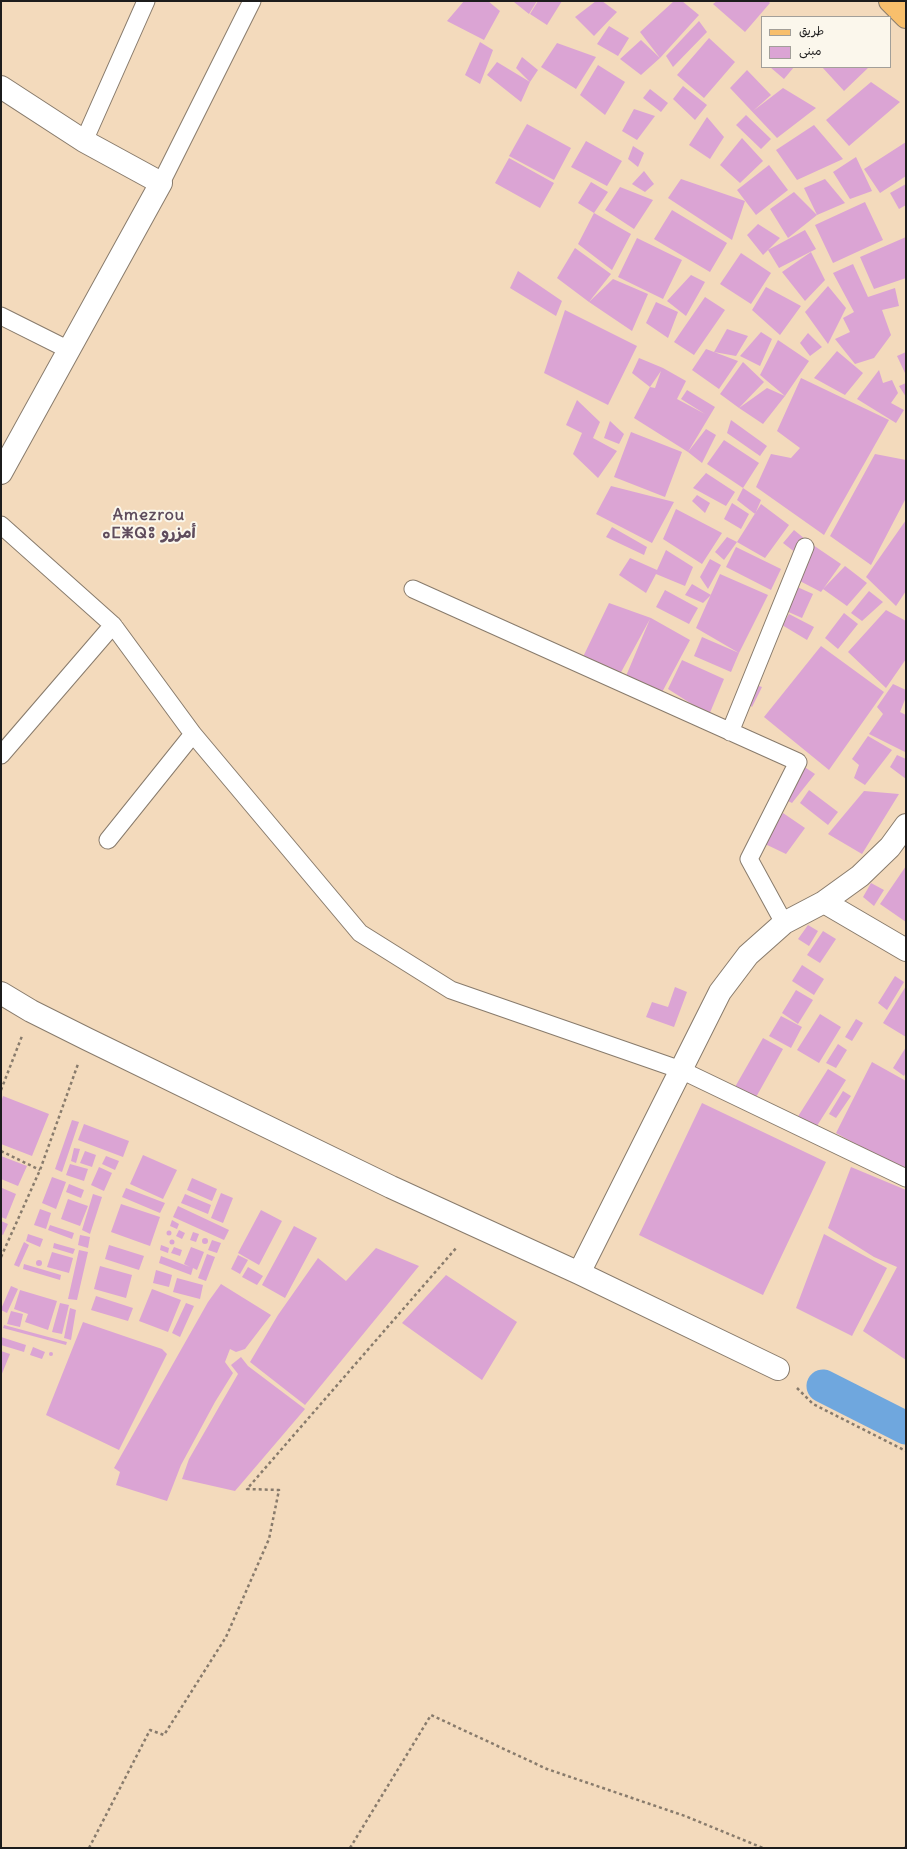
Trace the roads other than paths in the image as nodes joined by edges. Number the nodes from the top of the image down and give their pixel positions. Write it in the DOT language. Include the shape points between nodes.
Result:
graph roads {
  1 [pos="146,1"];
  2 [pos="252,1"];
  3 [pos="890,1"];
  4 [pos="906,17"];
  5 [pos="1,87"];
  6 [pos="84,141"];
  7 [pos="161,183"];
  8 [pos="1,316"];
  9 [pos="69,350"];
  10 [pos="1,473"];
  11 [pos="1,525"];
  12 [pos="805,547"];
  13 [pos="413,589"];
  14 [pos="113,625"];
  15 [pos="730,732"];
  16 [pos="193,734"];
  17 [pos="1,755"];
  18 [pos="906,825"];
  19 [pos="108,840"];
  20 [pos="824,902"];
  21 [pos="784,923"];
  22 [pos="906,950"];
  23 [pos="1,993"];
  24 [pos="681,1070"];
  25 [pos="906,1178"];
  26 [pos="579,1273"];
  27 [pos="778,1369"];
  1 -- 6 [label="lane"];
  2 -- 7 [label="lane"];
  3 -- 4 [label="main road"];
  5 -- 6 [label="street"];
  6 -- 7 [label="street"];
  7 -- 9 [label="street"];
  8 -- 9 [label="lane"];
  9 -- 10 [label="street"];
  11 -- 14 [label="lane"];
  12 -- 15 [label="lane"];
  13 -- 15 [label="lane"];
  14 -- 16 [label="lane"];
  14 -- 17 [label="lane"];
  15 -- 21 [label="lane" via="798,762 749,859"];
  16 -- 19 [label="lane"];
  16 -- 24 [label="lane" via="360,932 451,990"];
  18 -- 20 [label="street" via="890,846 860,876"];
  20 -- 21 [label="street"];
  20 -- 22 [label="street"];
  21 -- 24 [label="street" via="748,955 720,992"];
  23 -- 26 [label="street" via="87,1040 476,1227"];
  24 -- 25 [label="lane"];
  24 -- 26 [label="street"];
  26 -- 27 [label="street"];
}
